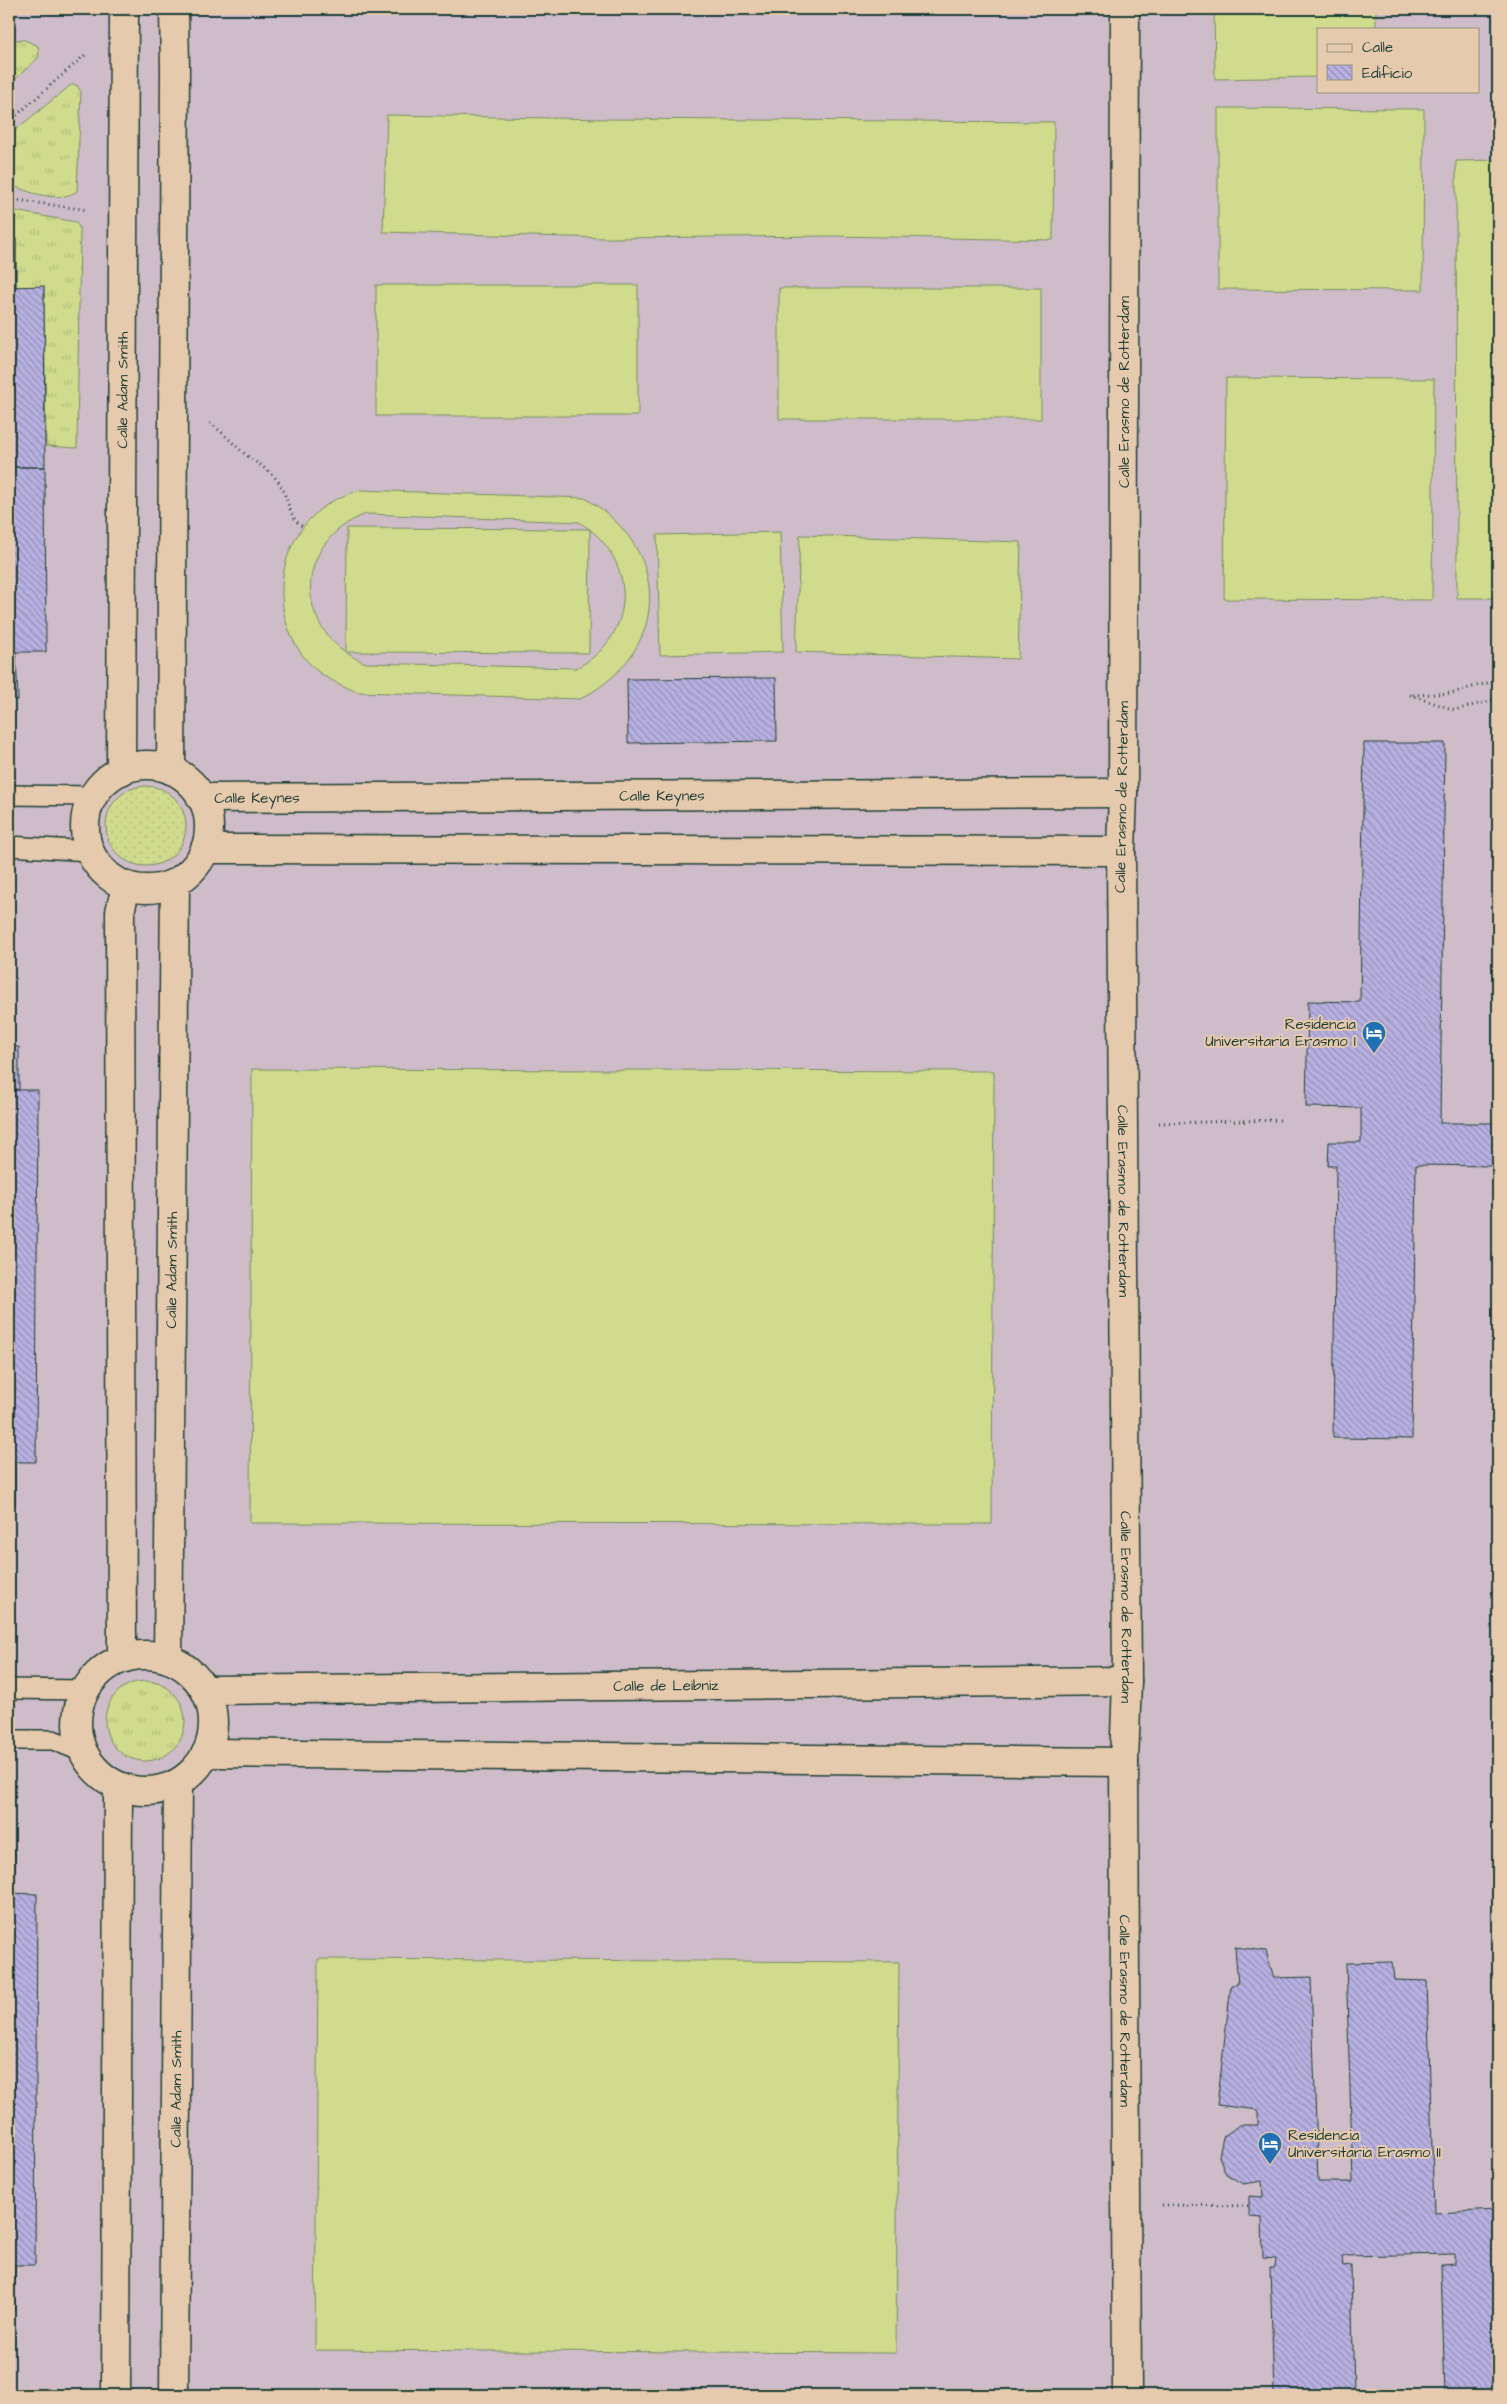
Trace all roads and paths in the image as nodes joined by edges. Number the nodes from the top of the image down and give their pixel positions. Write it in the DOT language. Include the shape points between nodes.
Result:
graph roads {
  1 [pos="124,9"];
  2 [pos="174,9"];
  3 [pos="1125,9"];
  4 [pos="86,54"];
  5 [pos="9,122"];
  6 [pos="9,199"];
  7 [pos="92,211"];
  8 [pos="210,423"];
  9 [pos="303,527"];
  10 [pos="1498,680"];
  11 [pos="1498,699"];
  12 [pos="171,770"];
  13 [pos="120,771"];
  14 [pos="1123,793"];
  15 [pos="9,795"];
  16 [pos="93,796"];
  17 [pos="201,798"];
  18 [pos="9,846"];
  19 [pos="205,849"];
  20 [pos="89,851"];
  21 [pos="1121,851"];
  22 [pos="175,883"];
  23 [pos="126,886"];
  24 [pos="1283,1120"];
  25 [pos="1157,1124"];
  26 [pos="122,1658"];
  27 [pos="168,1659"];
  28 [pos="1127,1681"];
  29 [pos="9,1689"];
  30 [pos="85,1690"];
  31 [pos="205,1690"];
  32 [pos="9,1740"];
  33 [pos="83,1752"];
  34 [pos="206,1753"];
  35 [pos="1124,1762"];
  36 [pos="178,1783"];
  37 [pos="118,1789"];
  38 [pos="1167,2205"];
  39 [pos="1249,2206"];
  40 [pos="116,2395"];
  41 [pos="174,2395"];
  42 [pos="1127,2395"];
  1 -- 13 [label="street, Calle Adam Smith"];
  2 -- 12 [label="street"];
  3 -- 14 [label="street, Calle Erasmo de Rotterdam"];
  4 -- 5 [label="path"];
  6 -- 7 [label="path"];
  8 -- 9 [label="path" via="228,436 244,454 267,469 280,484 295,521"];
  10 -- 11 [label="path" via="1452,693 1410,695 1455,710"];
  12 -- 13 [label="street" via="137,766"];
  12 -- 17 [label="street" via="193,786"];
  13 -- 16 [label="street"];
  14 -- 17 [label="street, Calle Keynes"];
  14 -- 21 [label="street, Calle Erasmo de Rotterdam"];
  15 -- 16 [label="lane"];
  16 -- 20 [label="street" via="86,814 85,833"];
  17 -- 19 [label="street" via="209,832"];
  18 -- 20 [label="lane"];
  19 -- 21 [label="street"];
  19 -- 22 [label="street" via="193,868"];
  20 -- 23 [label="street" via="110,878"];
  21 -- 28 [label="street, Calle Erasmo de Rotterdam"];
  22 -- 23 [label="street" via="151,889"];
  22 -- 27 [label="street, Calle Adam Smith"];
  23 -- 26 [label="street" via="120,912"];
  24 -- 25 [label="path"];
  26 -- 27 [label="street" via="145,1655"];
  26 -- 30 [label="street" via="101,1671"];
  27 -- 31 [label="street" via="183,1666"];
  28 -- 31 [label="street, Calle de Leibniz"];
  28 -- 35 [label="street, Calle Erasmo de Rotterdam"];
  29 -- 30 [label="lane"];
  30 -- 33 [label="street" via="77,1732"];
  31 -- 34 [label="street" via="212,1711 213,1732"];
  32 -- 33 [label="lane" via="52,1740"];
  33 -- 37 [label="street" via="94,1768"];
  34 -- 35 [label="street"];
  34 -- 36 [label="street" via="194,1770"];
  35 -- 42 [label="street, Calle Erasmo de Rotterdam"];
  36 -- 37 [label="street" via="143,1792"];
  36 -- 41 [label="street, Calle Adam Smith"];
  37 -- 40 [label="street"];
  38 -- 39 [label="path"];
}
